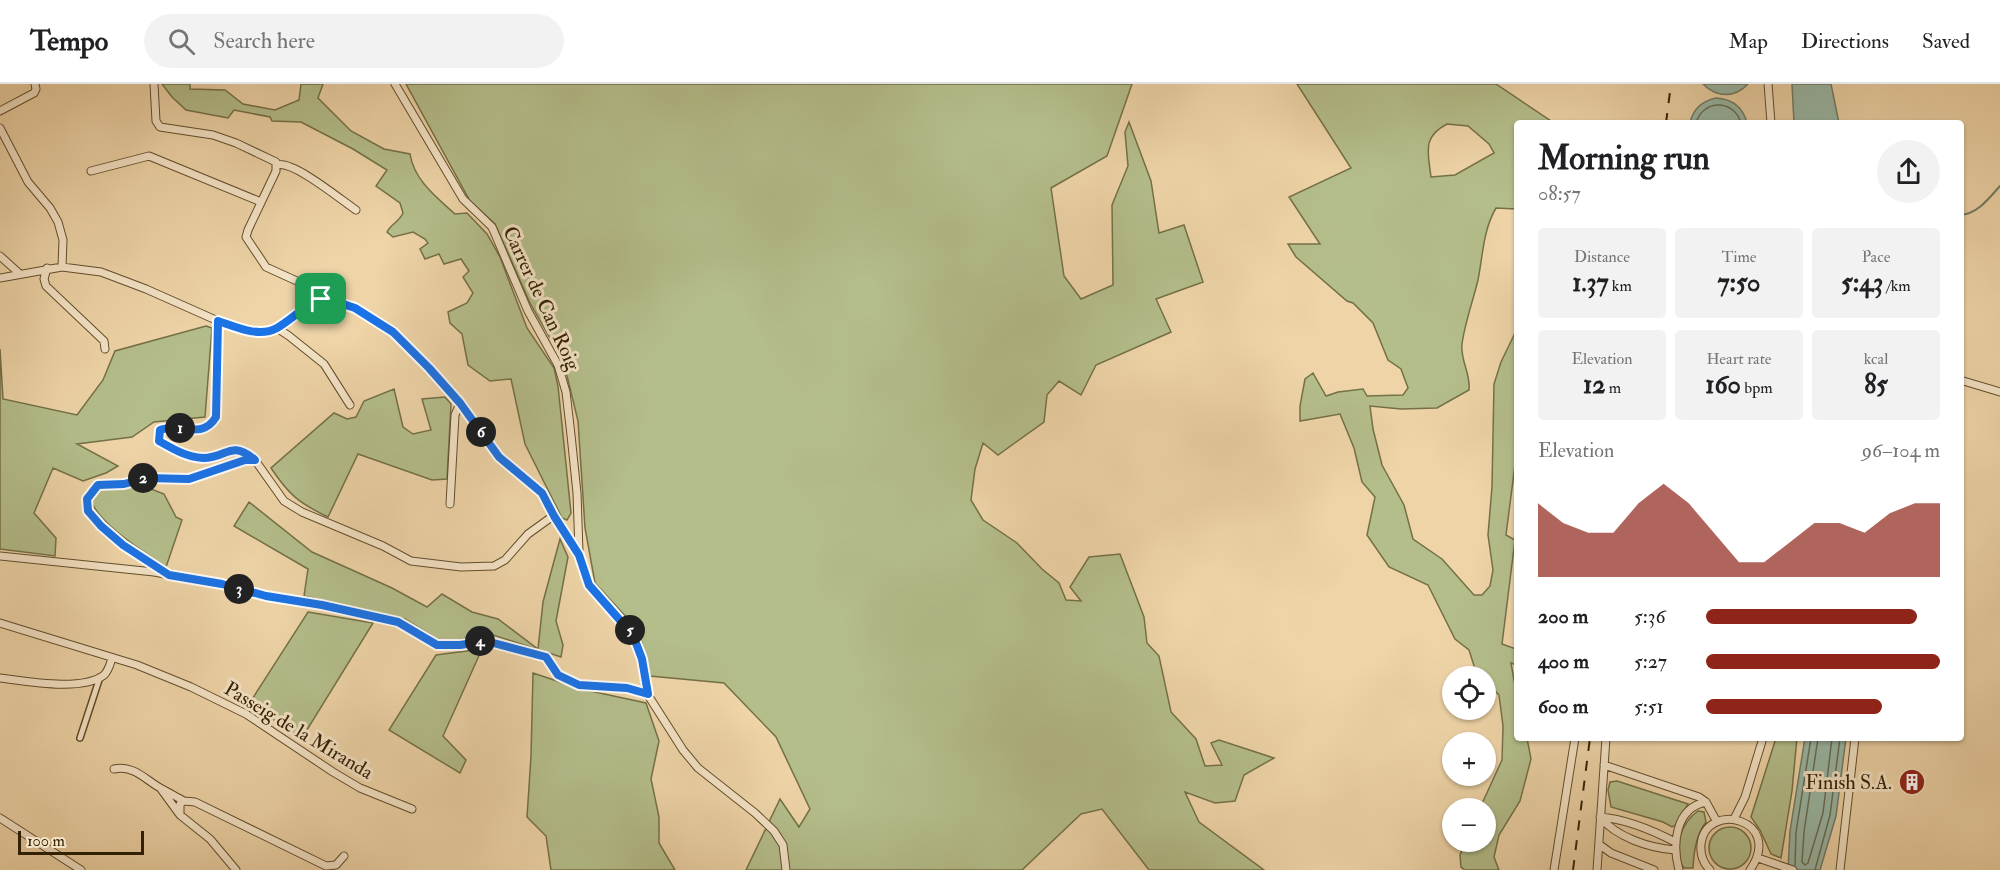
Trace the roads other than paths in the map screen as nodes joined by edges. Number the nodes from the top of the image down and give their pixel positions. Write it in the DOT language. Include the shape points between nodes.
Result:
graph roads {
  1 [pos="35,84"];
  2 [pos="154,84"];
  3 [pos="396,84"];
  4 [pos="1768,84"];
  5 [pos="0,111"];
  6 [pos="1771,120"];
  7 [pos="0,128"];
  8 [pos="277,165"];
  9 [pos="91,171"];
  10 [pos="261,202"];
  11 [pos="356,210"];
  12 [pos="0,256"];
  13 [pos="62,267"];
  14 [pos="47,268"];
  15 [pos="20,274"];
  16 [pos="0,278"];
  17 [pos="321,299"];
  18 [pos="218,321"];
  19 [pos="277,328"];
  20 [pos="105,349"];
  21 [pos="1964,381"];
  22 [pos="2000,392"];
  23 [pos="460,403"];
  24 [pos="350,405"];
  25 [pos="255,460"];
  26 [pos="450,504"];
  27 [pos="554,516"];
  28 [pos="0,555"];
  29 [pos="581,559"];
  30 [pos="169,575"];
  31 [pos="0,623"];
  32 [pos="112,658"];
  33 [pos="100,677"];
  34 [pos="0,678"];
  35 [pos="648,694"];
  36 [pos="80,738"];
  37 [pos="1575,741"];
  38 [pos="1606,741"];
  39 [pos="1762,741"];
  40 [pos="1855,741"];
  41 [pos="1604,765"];
  42 [pos="114,769"];
  43 [pos="161,789"];
  44 [pos="1745,797"];
  45 [pos="184,801"];
  46 [pos="1706,802"];
  47 [pos="412,809"];
  48 [pos="180,815"];
  49 [pos="1600,817"];
  50 [pos="0,818"];
  51 [pos="1734,819"];
  52 [pos="1717,822"];
  53 [pos="1744,823"];
  54 [pos="1600,845"];
  55 [pos="1675,846"];
  56 [pos="344,856"];
  57 [pos="1758,858"];
  58 [pos="81,870"];
  59 [pos="236,870"];
  60 [pos="786,870"];
  61 [pos="1554,870"];
  62 [pos="1597,870"];
  63 [pos="1654,870"];
  64 [pos="1679,870"];
  65 [pos="1710,870"];
  66 [pos="1750,870"];
  67 [pos="1793,870"];
  68 [pos="1840,870"];
  1 -- 5 [label="street" via="34,93"];
  2 -- 8 [label="street" via="156,121 160,127 220,137 270,158"];
  3 -- 29 [label="street, Carrer de Can Roig" via="463,199 492,227 528,311 558,365 566,392"];
  4 -- 6 [label="street"];
  7 -- 13 [label="street" via="28,182 58,222 63,240"];
  8 -- 10 [label="street"];
  8 -- 11 [label="street" via="283,163 308,176"];
  9 -- 10 [label="street" via="149,156"];
  10 -- 17 [label="street" via="246,237 252,249 269,270 312,288"];
  12 -- 15 [label="street"];
  13 -- 14 [label="street"];
  13 -- 18 [label="street" via="110,275"];
  14 -- 15 [label="street"];
  14 -- 20 [label="street" via="46,286 104,341"];
  15 -- 16 [label="street"];
  17 -- 19 [label="street"];
  17 -- 23 [label="street" via="355,308 393,332"];
  18 -- 19 [label="street" via="244,330 266,332"];
  18 -- 25 [label="street" via="216,417 203,429 160,430 159,441 181,453 204,458 237,449"];
  19 -- 24 [label="street" via="324,364"];
  21 -- 22 [label="street"];
  23 -- 26 [label="street" via="455,415"];
  23 -- 27 [label="street" via="499,457 542,493"];
  25 -- 27 [label="street" via="284,501 411,561 494,566"];
  25 -- 30 [label="street" via="189,479 147,478 93,489 87,499 88,511 101,526"];
  27 -- 29 [label="street"];
  28 -- 30 [label="street"];
  29 -- 35 [label="street" via="594,593 637,643"];
  30 -- 35 [label="street" via="398,622 437,645 499,643 546,657 558,675 579,685 627,688"];
  31 -- 32 [label="street, Passeig de la Miranda"];
  32 -- 33 [label="street"];
  32 -- 47 [label="street, Passeig de la Miranda" via="136,664 246,714 360,788"];
  33 -- 34 [label="street" via="44,685"];
  33 -- 36 [label="street"];
  35 -- 60 [label="street" via="689,759 774,831 783,845"];
  37 -- 61 [label="street"];
  38 -- 41 [label="street"];
  39 -- 44 [label="street"];
  40 -- 68 [label="street"];
  41 -- 46 [label="street"];
  41 -- 49 [label="street"];
  42 -- 43 [label="street" via="140,773"];
  43 -- 45 [label="street"];
  43 -- 48 [label="street"];
  44 -- 51 [label="street"];
  44 -- 53 [label="street"];
  45 -- 48 [label="street" via="180,804"];
  45 -- 56 [label="street" via="195,802 326,866 336,865"];
  46 -- 52 [label="street"];
  46 -- 55 [label="street" via="1697,804 1679,824"];
  48 -- 59 [label="street" via="210,839"];
  49 -- 54 [label="street"];
  49 -- 55 [label="street" via="1636,825"];
  49 -- 55 [label="street" via="1614,832 1663,849"];
  50 -- 58 [label="street"];
  51 -- 52 [label="street"];
  51 -- 53 [label="street"];
  52 -- 65 [label="street" via="1701,841 1702,858"];
  53 -- 57 [label="street" via="1758,838"];
  54 -- 62 [label="street"];
  54 -- 63 [label="street"];
  55 -- 64 [label="street"];
  57 -- 66 [label="street"];
  57 -- 67 [label="street"];
}
